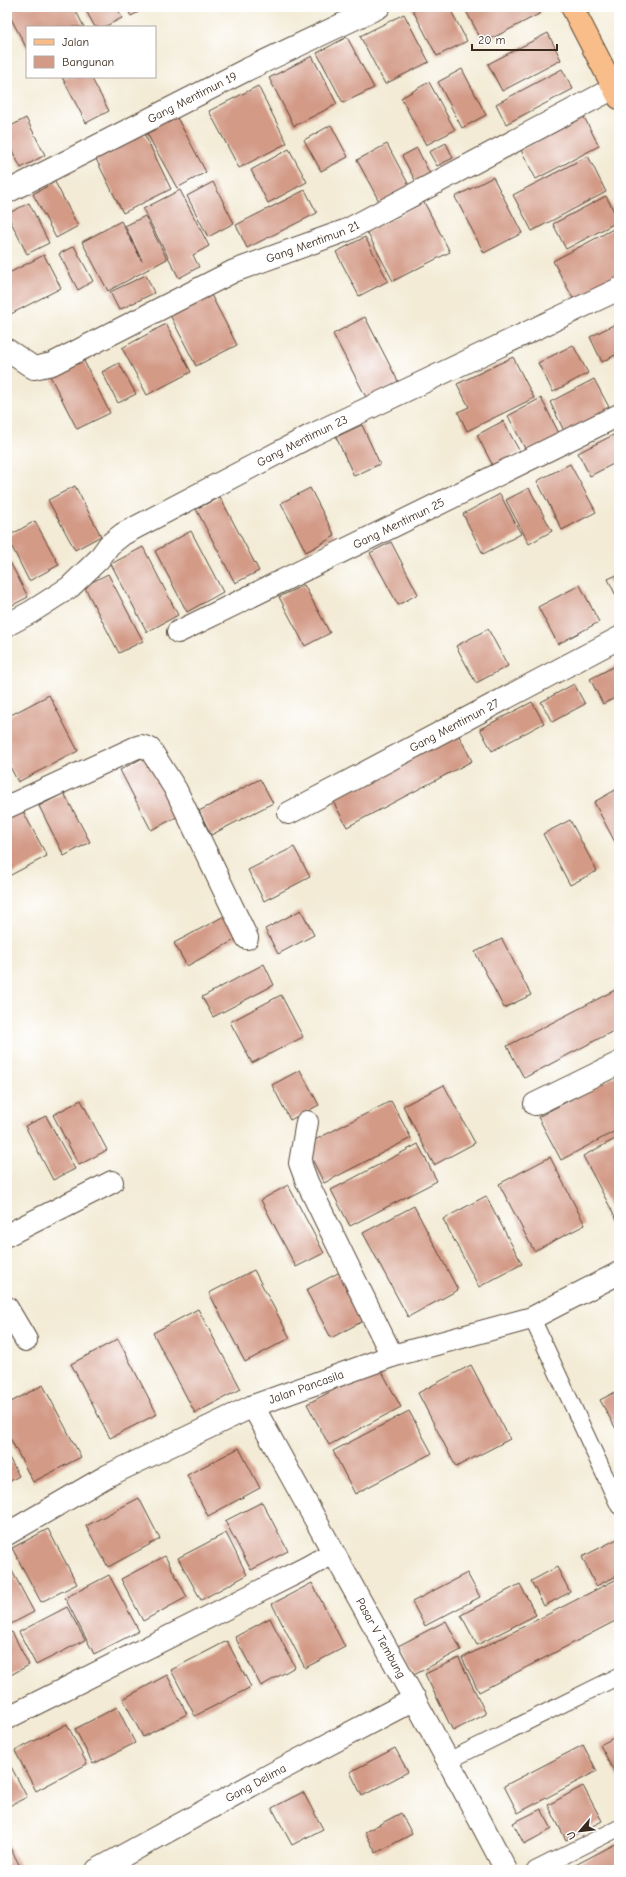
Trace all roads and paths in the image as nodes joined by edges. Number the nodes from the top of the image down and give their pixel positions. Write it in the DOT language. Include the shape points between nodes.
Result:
graph roads {
  1 [pos="379,7"];
  2 [pos="572,7"];
  3 [pos="617,93"];
  4 [pos="7,192"];
  5 [pos="619,290"];
  6 [pos="7,350"];
  7 [pos="619,415"];
  8 [pos="7,625"];
  9 [pos="178,632"];
  10 [pos="619,638"];
  11 [pos="7,807"];
  12 [pos="289,813"];
  13 [pos="247,938"];
  14 [pos="619,1063"];
  15 [pos="535,1104"];
  16 [pos="307,1122"];
  17 [pos="112,1182"];
  18 [pos="7,1235"];
  19 [pos="619,1274"];
  20 [pos="7,1308"];
  21 [pos="532,1318"];
  22 [pos="26,1340"];
  23 [pos="392,1356"];
  24 [pos="253,1406"];
  25 [pos="619,1506"];
  26 [pos="7,1534"];
  27 [pos="333,1552"];
  28 [pos="619,1676"];
  29 [pos="415,1699"];
  30 [pos="7,1718"];
  31 [pos="450,1760"];
  32 [pos="619,1828"];
  33 [pos="98,1870"];
  34 [pos="506,1870"];
  35 [pos="535,1870"];
  1 -- 4 [label="street, Gang Mentimun 19" via="246,70"];
  2 -- 3 [label="main road"];
  3 -- 6 [label="street, Gang Mentimun 21" via="347,230 234,271 52,364 34,368"];
  5 -- 8 [label="street, Gang Mentimun 23" via="312,435 123,534 109,545 99,559 70,587"];
  7 -- 9 [label="street, Gang Mentimun 25"];
  10 -- 12 [label="street, Gang Mentimun 27"];
  11 -- 13 [label="street" via="135,748 141,746 150,749 176,790"];
  14 -- 15 [label="street"];
  16 -- 23 [label="street" via="300,1163"];
  17 -- 18 [label="street"];
  19 -- 21 [label="street, Jalan Pancasila"];
  20 -- 22 [label="street"];
  21 -- 23 [label="street, Jalan Pancasila"];
  21 -- 25 [label="lane"];
  23 -- 24 [label="street, Jalan Pancasila"];
  24 -- 26 [label="street, Jalan Pancasila" via="107,1476"];
  24 -- 27 [label="street, Pasar V Tembung"];
  27 -- 29 [label="street, Pasar V Tembung"];
  27 -- 30 [label="street" via="306,1568"];
  28 -- 31 [label="lane"];
  29 -- 31 [label="street, Pasar V Tembung"];
  29 -- 33 [label="street, Gang Delima"];
  31 -- 34 [label="street, Pasar V Tembung"];
  32 -- 35 [label="lane"];
}
